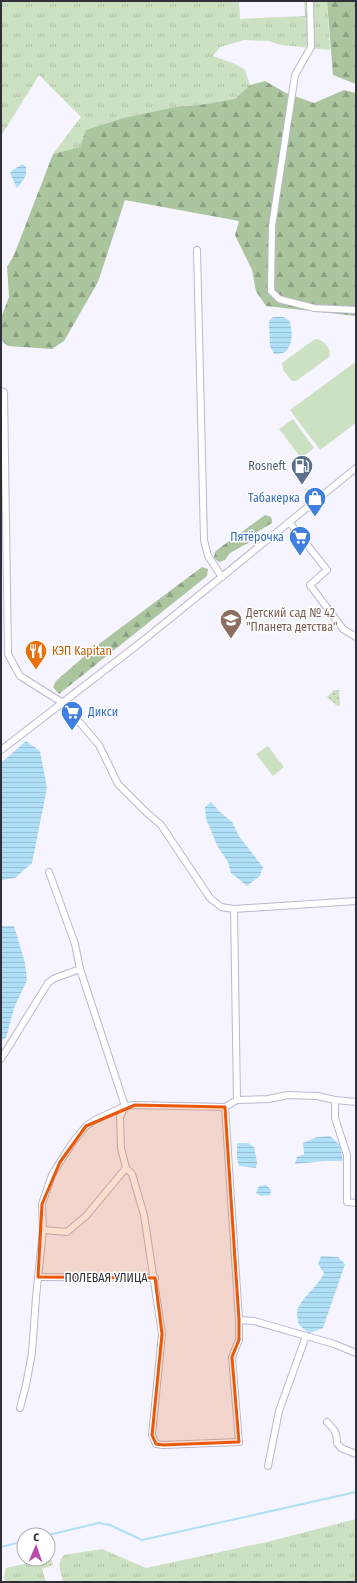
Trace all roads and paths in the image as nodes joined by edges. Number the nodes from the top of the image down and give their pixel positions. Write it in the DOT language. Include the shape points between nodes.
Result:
graph roads {
  1 [pos="310,1"];
  2 [pos="197,250"];
  3 [pos="356,310"];
  4 [pos="3,392"];
  5 [pos="3,456"];
  6 [pos="356,468"];
  7 [pos="4,509"];
  8 [pos="290,522"];
  9 [pos="222,577"];
  10 [pos="4,583"];
  11 [pos="356,637"];
  12 [pos="8,654"];
  13 [pos="1,655"];
  14 [pos="63,703"];
  15 [pos="1,750"];
  16 [pos="49,872"];
  17 [pos="356,901"];
  18 [pos="234,909"];
  19 [pos="80,969"];
  20 [pos="1,1059"];
  21 [pos="237,1100"];
  22 [pos="335,1100"];
  23 [pos="356,1102"];
  24 [pos="125,1106"];
  25 [pos="225,1107"];
  26 [pos="126,1168"];
  27 [pos="356,1203"];
  28 [pos="43,1230"];
  29 [pos="38,1277"];
  30 [pos="154,1278"];
  31 [pos="239,1320"];
  32 [pos="306,1336"];
  33 [pos="356,1353"];
  34 [pos="20,1408"];
  35 [pos="327,1422"];
  36 [pos="356,1454"];
  37 [pos="268,1466"];
  1 -- 3 [label="street" via="311,47 295,75 272,226 271,291 279,299 314,308"];
  2 -- 9 [label="street" via="204,540 208,556"];
  4 -- 5 [label="street"];
  5 -- 7 [label="street"];
  6 -- 8 [label="street"];
  7 -- 10 [label="street"];
  8 -- 9 [label="street"];
  8 -- 11 [label="street" via="327,570 310,585 343,629"];
  9 -- 14 [label="street"];
  10 -- 12 [label="street"];
  12 -- 13 [label="street"];
  12 -- 14 [label="street" via="20,676"];
  14 -- 15 [label="street"];
  14 -- 18 [label="street" via="99,745 118,784 161,825 210,898 221,907"];
  16 -- 19 [label="street"];
  17 -- 18 [label="street"];
  18 -- 21 [label="street"];
  19 -- 20 [label="street" via="48,983"];
  19 -- 24 [label="street"];
  21 -- 22 [label="street" via="268,1099 288,1095 317,1096"];
  21 -- 25 [label="street"];
  22 -- 23 [label="street"];
  22 -- 27 [label="street" via="335,1118 347,1155 346,1202"];
  24 -- 25 [label="street" via="135,1104"];
  24 -- 26 [label="street" via="120,1117 121,1148"];
  24 -- 28 [label="street" via="86,1126 63,1157 52,1175 42,1204"];
  25 -- 31 [label="street"];
  26 -- 28 [label="street" via="86,1216 67,1232"];
  26 -- 30 [label="street" via="132,1174 144,1215"];
  28 -- 29 [label="street"];
  29 -- 30 [label="street, ПОЛЕВАЯ УЛИЦА"];
  29 -- 34 [label="street" via="32,1353"];
  30 -- 31 [label="street" via="162,1334 152,1436 156,1444 239,1442 232,1357 238,1340"];
  31 -- 32 [label="street" via="254,1321"];
  32 -- 33 [label="street"];
  32 -- 37 [label="street" via="279,1411"];
  35 -- 36 [label="street" via="336,1430 337,1443 341,1448"];
}
